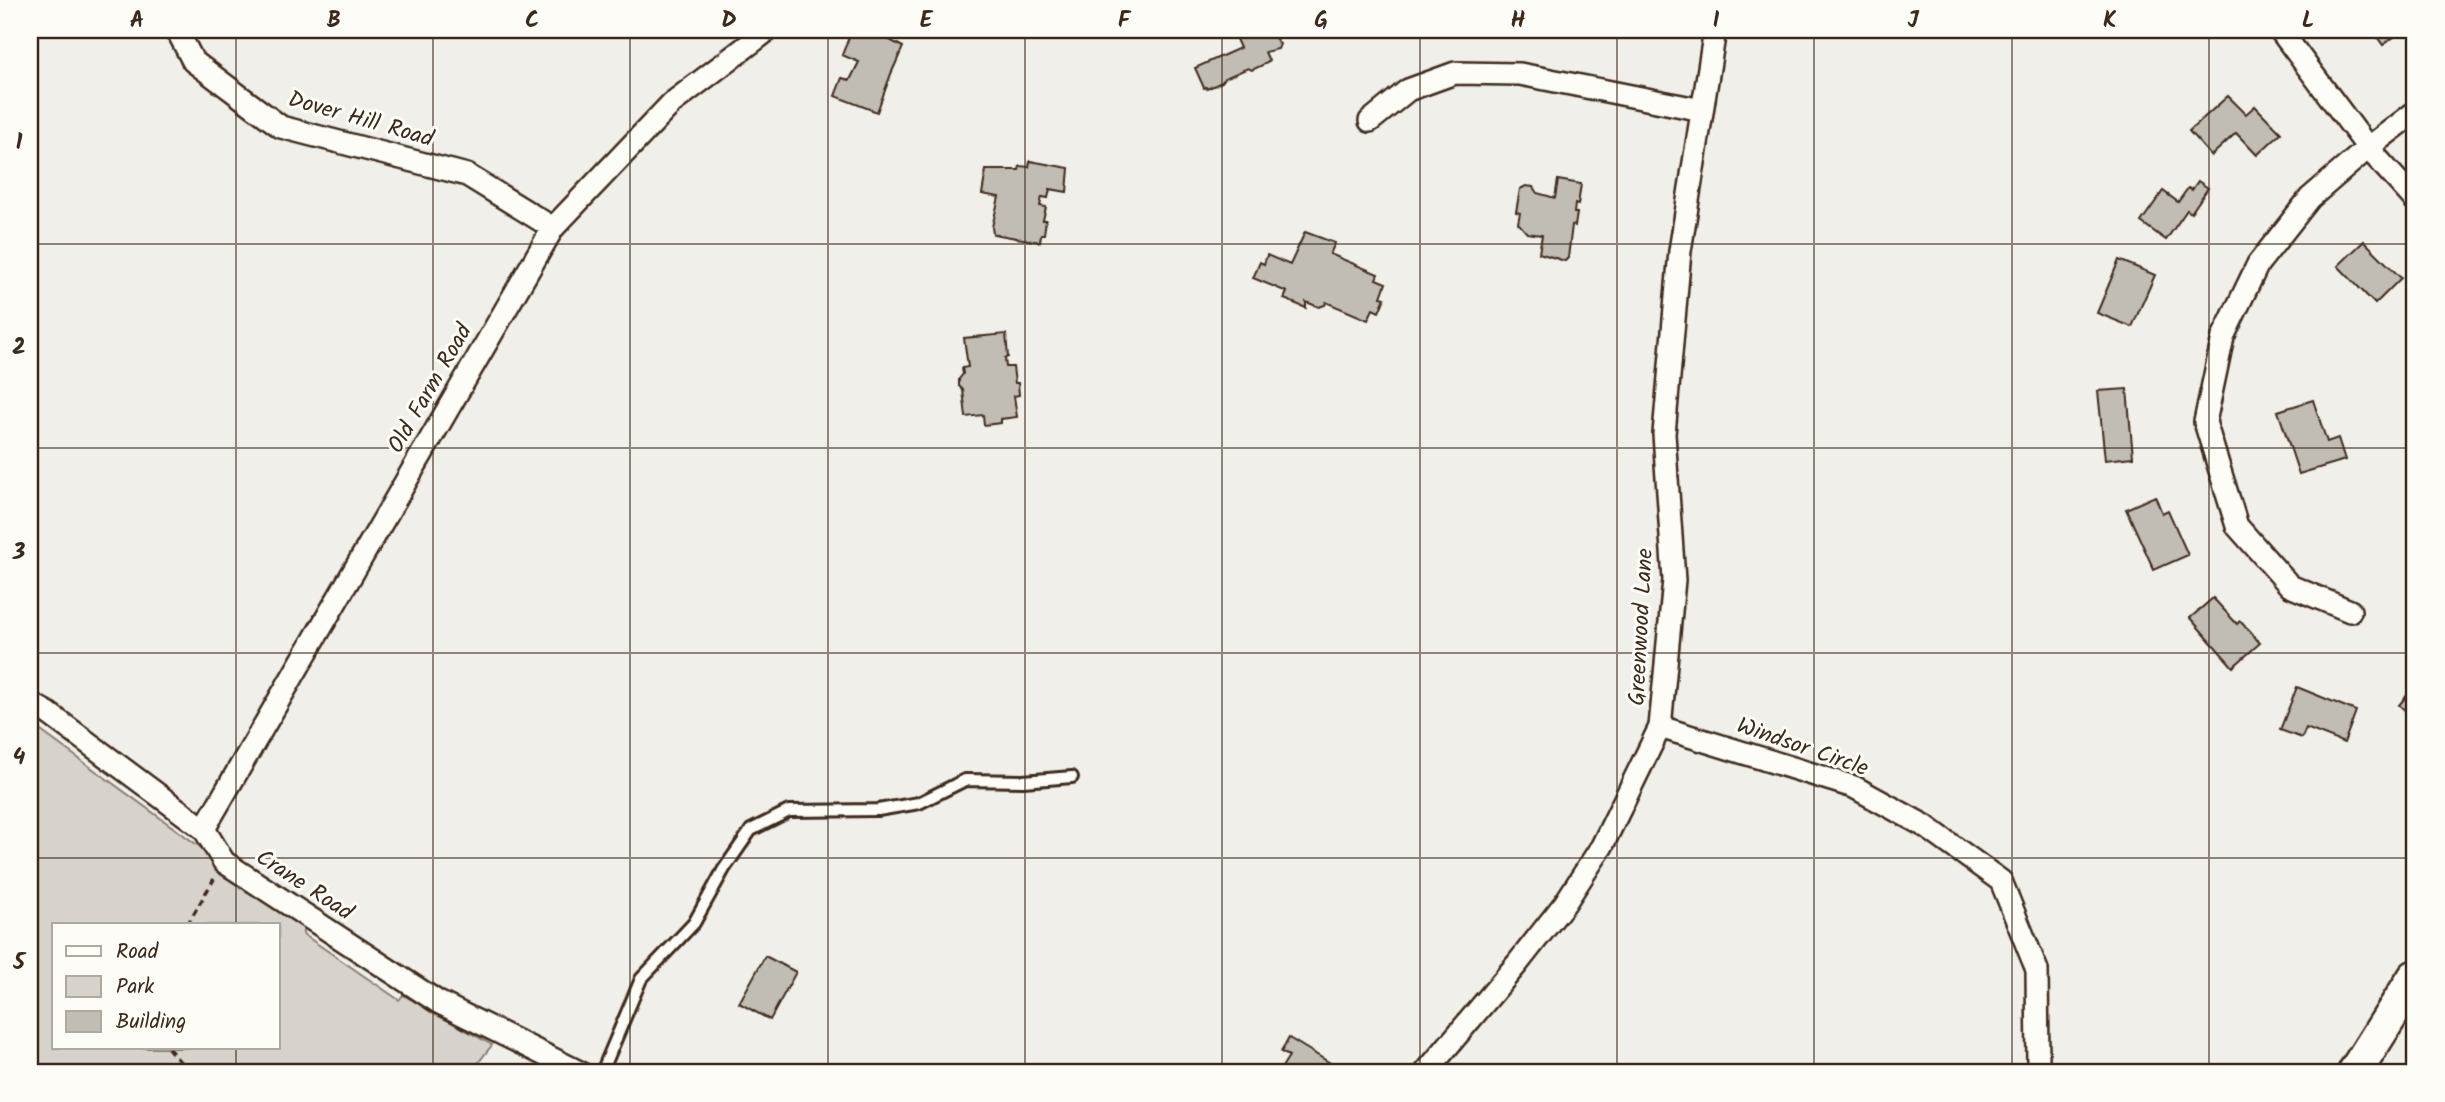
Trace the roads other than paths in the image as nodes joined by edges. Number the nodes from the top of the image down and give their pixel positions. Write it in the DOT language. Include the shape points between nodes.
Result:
graph roads {
  1 [pos="177,30"];
  2 [pos="768,30"];
  3 [pos="1715,30"];
  4 [pos="2280,30"];
  5 [pos="1702,110"];
  6 [pos="2415,112"];
  7 [pos="1370,121"];
  8 [pos="2368,148"];
  9 [pos="2415,200"];
  10 [pos="553,228"];
  11 [pos="2350,611"];
  12 [pos="30,702"];
  13 [pos="1660,727"];
  14 [pos="1072,777"];
  15 [pos="204,829"];
  16 [pos="2415,977"];
  17 [pos="579,1072"];
  18 [pos="602,1072"];
  19 [pos="1426,1072"];
  20 [pos="2036,1072"];
  21 [pos="2355,1072"];
  1 -- 10 [label="street, Dover Hill Road" via="192,61 281,127 467,175"];
  2 -- 10 [label="street, Old Farm Road" via="672,103"];
  3 -- 5 [label="street, Greenwood Lane"];
  4 -- 8 [label="street"];
  5 -- 7 [label="street" via="1521,74 1455,73 1408,90"];
  5 -- 13 [label="street, Greenwood Lane" via="1680,251 1664,434 1674,580"];
  6 -- 8 [label="street"];
  8 -- 9 [label="street"];
  8 -- 11 [label="street" via="2310,198 2258,264 2222,337 2205,422 2237,526 2290,586"];
  10 -- 15 [label="street, Old Farm Road"];
  12 -- 15 [label="street, Crane Road"];
  13 -- 19 [label="street, Greenwood Lane" via="1602,846 1565,903"];
  13 -- 20 [label="street, Windsor Circle" via="1854,788 1925,826 2001,881 2037,970"];
  14 -- 18 [label="lane" via="965,780 919,803 878,810 789,811 751,830 694,923 642,979"];
  15 -- 17 [label="street, Crane Road" via="224,862 438,1002"];
  16 -- 21 [label="main road"];
}
